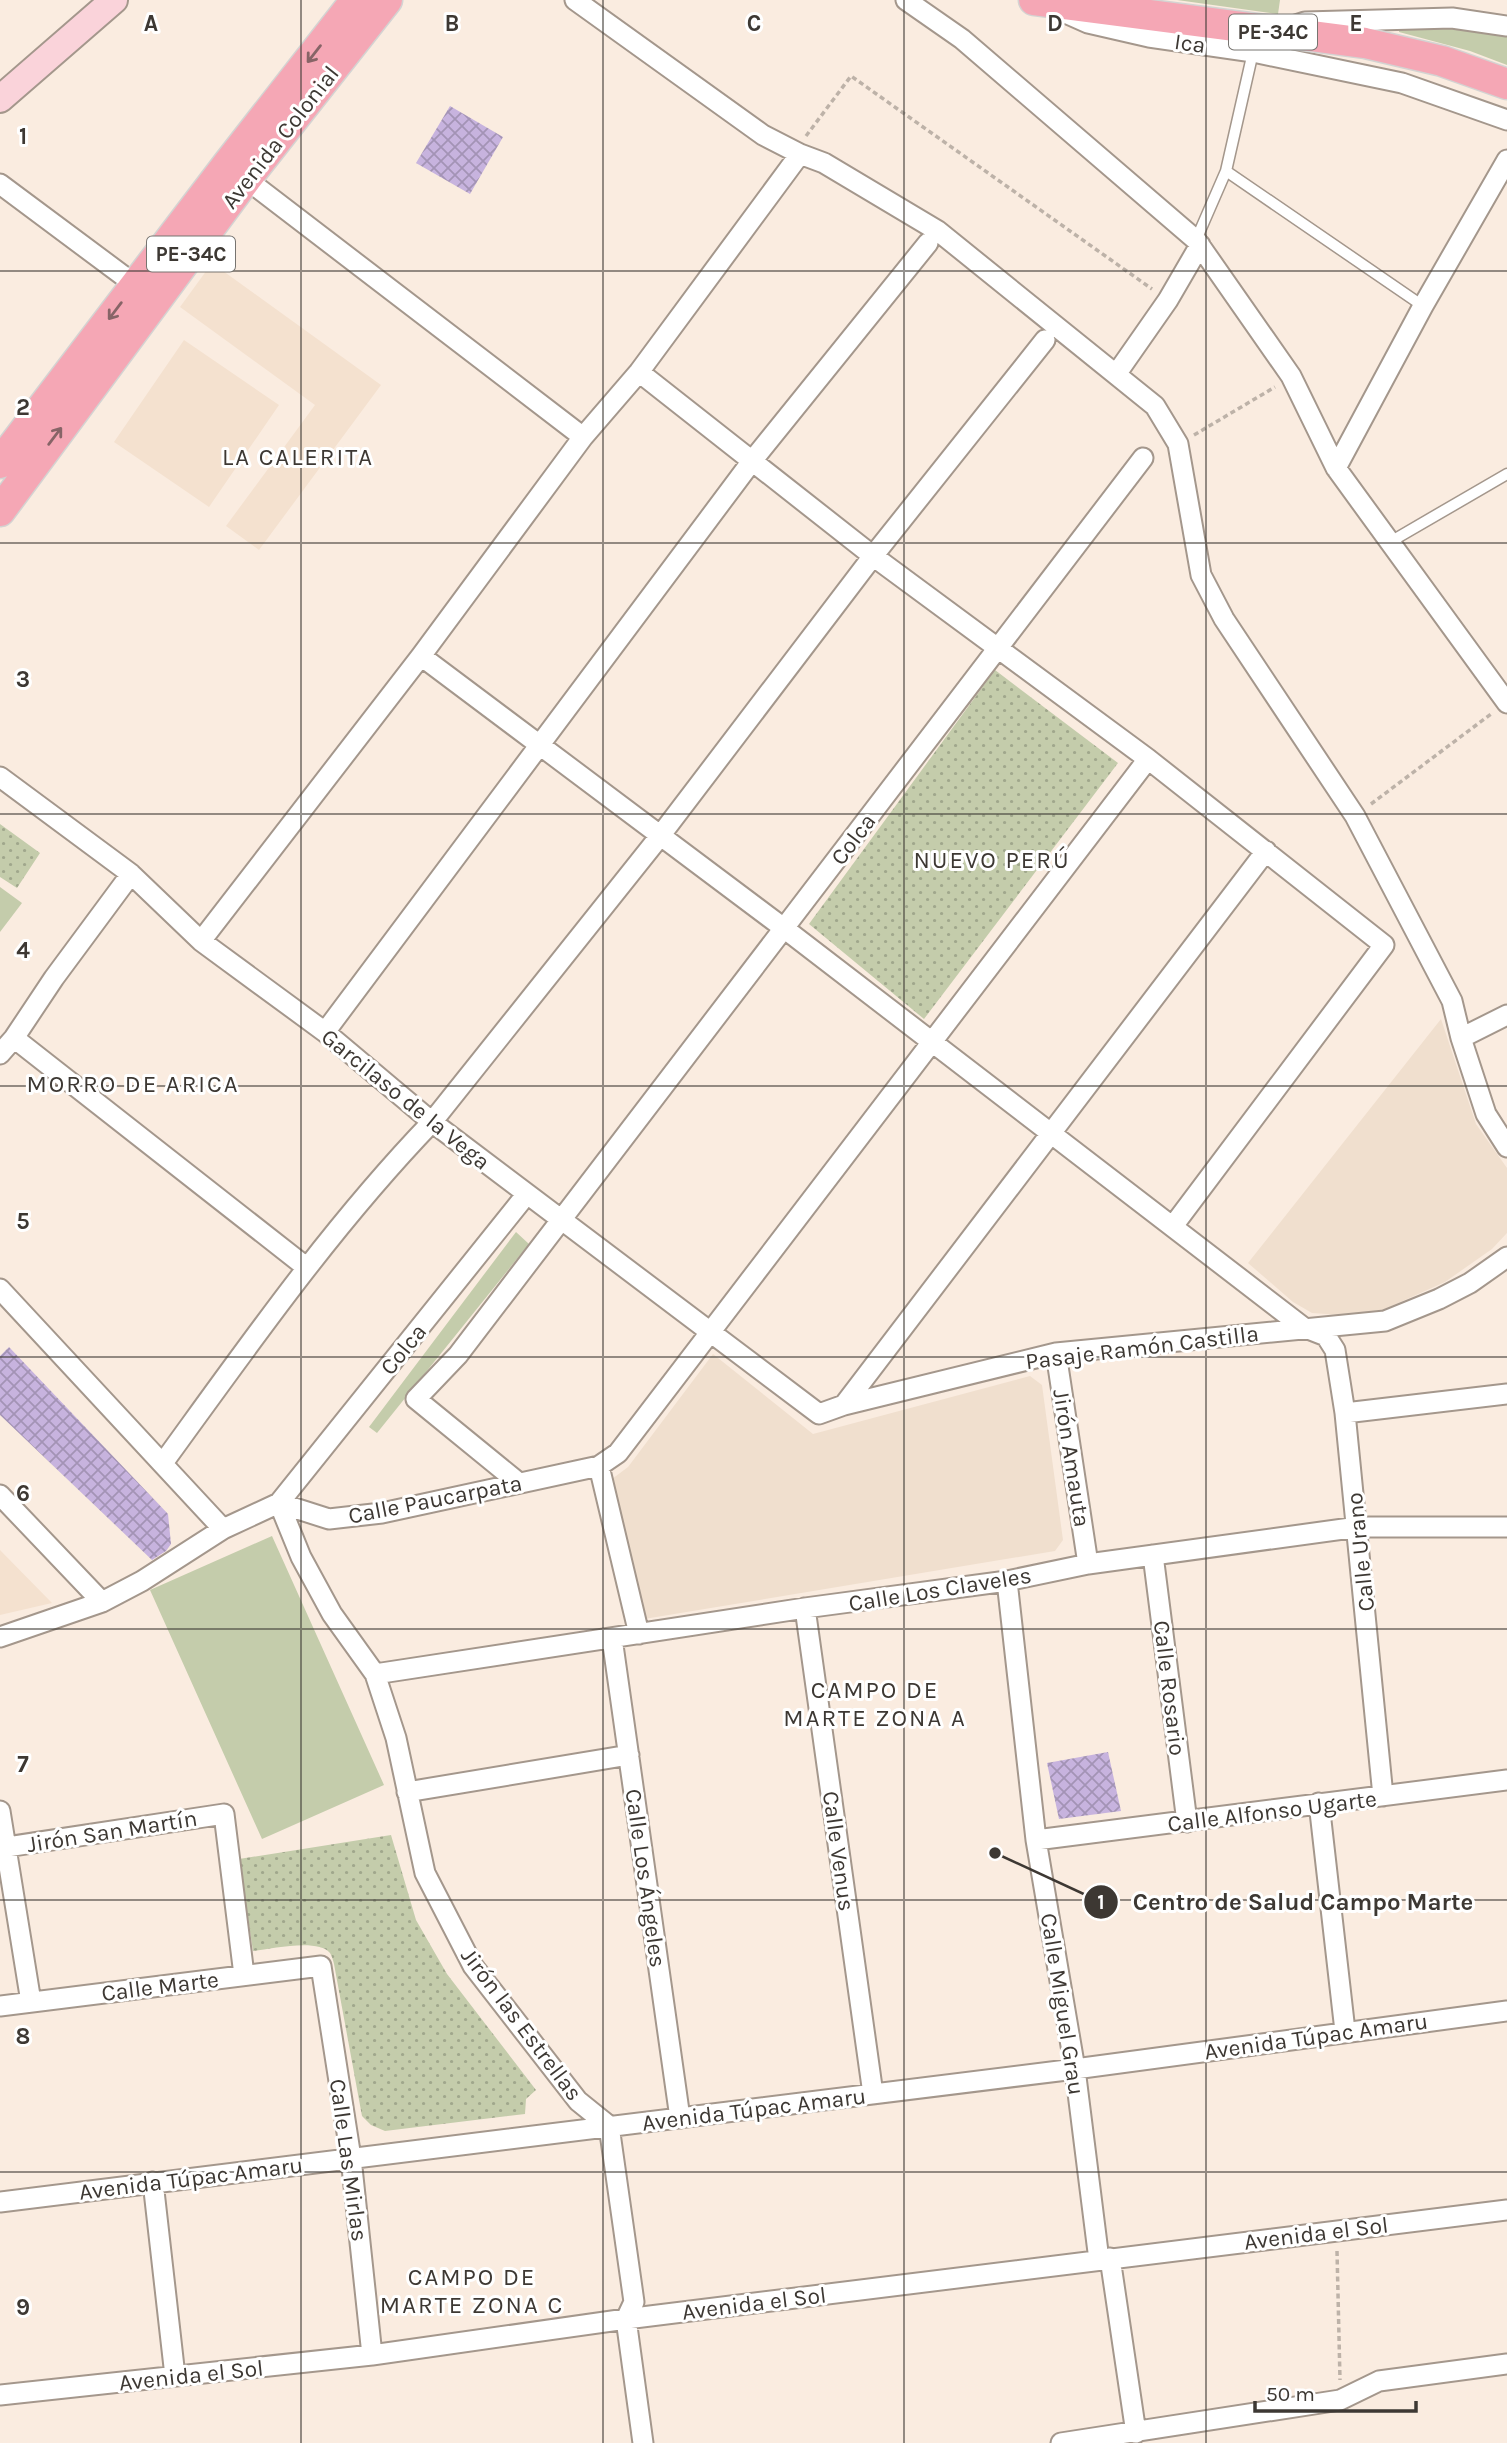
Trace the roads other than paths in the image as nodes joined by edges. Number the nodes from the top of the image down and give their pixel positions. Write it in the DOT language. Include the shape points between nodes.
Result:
graph roads {
  1 [pos="114,0"];
  2 [pos="387,0"];
  3 [pos="575,0"];
  4 [pos="905,0"];
  5 [pos="1036,0"];
  6 [pos="351,10"];
  7 [pos="1507,26"];
  8 [pos="1276,33"];
  9 [pos="1253,52"];
  10 [pos="1507,84"];
  11 [pos="0,99"];
  12 [pos="1507,120"];
  13 [pos="800,154"];
  14 [pos="1507,160"];
  15 [pos="1226,171"];
  16 [pos="237,172"];
  17 [pos="0,184"];
  18 [pos="928,243"];
  19 [pos="1198,243"];
  20 [pos="146,293"];
  21 [pos="1423,306"];
  22 [pos="1045,340"];
  23 [pos="639,372"];
  24 [pos="1117,373"];
  25 [pos="583,437"];
  26 [pos="1143,458"];
  27 [pos="752,460"];
  28 [pos="1336,468"];
  29 [pos="7,474"];
  30 [pos="1507,474"];
  31 [pos="0,511"];
  32 [pos="1390,542"];
  33 [pos="873,556"];
  34 [pos="998,648"];
  35 [pos="421,656"];
  36 [pos="1507,702"];
  37 [pos="539,744"];
  38 [pos="1149,759"];
  39 [pos="0,777"];
  40 [pos="660,836"];
  41 [pos="1266,851"];
  42 [pos="131,874"];
  43 [pos="785,929"];
  44 [pos="201,941"];
  45 [pos="1507,1015"];
  46 [pos="325,1032"];
  47 [pos="14,1038"];
  48 [pos="1461,1038"];
  49 [pos="931,1040"];
  50 [pos="0,1054"];
  51 [pos="432,1122"];
  52 [pos="1051,1135"];
  53 [pos="1507,1147"];
  54 [pos="526,1195"];
  55 [pos="563,1219"];
  56 [pos="1173,1226"];
  57 [pos="1507,1257"];
  58 [pos="306,1267"];
  59 [pos="0,1289"];
  60 [pos="1303,1327"];
  61 [pos="711,1330"];
  62 [pos="1056,1353"];
  63 [pos="1507,1394"];
  64 [pos="844,1405"];
  65 [pos="1345,1413"];
  66 [pos="819,1414"];
  67 [pos="163,1464"];
  68 [pos="600,1466"];
  69 [pos="519,1483"];
  70 [pos="0,1495"];
  71 [pos="279,1503"];
  72 [pos="1358,1527"];
  73 [pos="1507,1527"];
  74 [pos="223,1529"];
  75 [pos="1153,1555"];
  76 [pos="1088,1564"];
  77 [pos="1007,1581"];
  78 [pos="102,1602"];
  79 [pos="805,1608"];
  80 [pos="639,1634"];
  81 [pos="0,1637"];
  82 [pos="612,1638"];
  83 [pos="375,1674"];
  84 [pos="629,1755"];
  85 [pos="1507,1780"];
  86 [pos="407,1792"];
  87 [pos="1383,1796"];
  88 [pos="1319,1803"];
  89 [pos="0,1811"];
  90 [pos="1187,1822"];
  91 [pos="1036,1840"];
  92 [pos="2,1848"];
  93 [pos="320,1966"];
  94 [pos="244,1975"];
  95 [pos="31,2002"];
  96 [pos="0,2006"];
  97 [pos="1507,2011"];
  98 [pos="1345,2031"];
  99 [pos="1076,2069"];
  100 [pos="873,2094"];
  101 [pos="680,2118"];
  102 [pos="609,2126"];
  103 [pos="351,2158"];
  104 [pos="153,2182"];
  105 [pos="0,2202"];
  106 [pos="1507,2210"];
  107 [pos="1104,2259"];
  108 [pos="626,2319"];
  109 [pos="372,2355"];
  110 [pos="1507,2364"];
  111 [pos="175,2376"];
  112 [pos="0,2395"];
  113 [pos="1136,2433"];
  114 [pos="643,2443"];
  115 [pos="1061,2443"];
  1 -- 11 [label="street"];
  2 -- 6 [label="main road, Avenida Colonial / PE-34C"];
  3 -- 13 [label="street" via="764,135"];
  4 -- 19 [label="street" via="962,39"];
  5 -- 8 [label="main road, PE-34C"];
  5 -- 9 [label="street, Ica" via="1100,26"];
  6 -- 16 [label="main road, Avenida Colonial / PE-34C"];
  7 -- 8 [label="street" via="1452,18 1346,20 1305,22"];
  8 -- 10 [label="main road, PE-34C" via="1365,43 1442,61"];
  9 -- 12 [label="street, Ica" via="1402,83"];
  9 -- 15 [label="lane"];
  13 -- 23 [label="street"];
  13 -- 24 [label="street" via="824,163 938,231"];
  14 -- 21 [label="street"];
  15 -- 19 [label="lane"];
  15 -- 21 [label="lane"];
  16 -- 20 [label="main road, Avenida Colonial / PE-34C"];
  16 -- 25 [label="street"];
  17 -- 20 [label="street"];
  18 -- 27 [label="street"];
  19 -- 24 [label="street" via="1168,300"];
  19 -- 28 [label="street" via="1291,376"];
  20 -- 29 [label="main road, Avenida Colonial / PE-34C"];
  21 -- 28 [label="street"];
  22 -- 33 [label="street"];
  23 -- 25 [label="street"];
  23 -- 27 [label="street"];
  24 -- 48 [label="street" via="1154,406 1178,444 1201,575 1224,619 1355,816 1452,1001"];
  25 -- 35 [label="street"];
  26 -- 34 [label="street, Colca"];
  27 -- 33 [label="street"];
  27 -- 37 [label="street"];
  28 -- 32 [label="street"];
  29 -- 31 [label="main road, Avenida Colonial / PE-34C"];
  30 -- 32 [label="lane"];
  32 -- 36 [label="street"];
  33 -- 34 [label="street"];
  33 -- 40 [label="street"];
  34 -- 38 [label="street"];
  34 -- 43 [label="street, Colca"];
  35 -- 37 [label="street, Calle Urano"];
  35 -- 44 [label="street"];
  37 -- 40 [label="street, Calle Urano"];
  37 -- 46 [label="street"];
  38 -- 41 [label="street"];
  38 -- 49 [label="street"];
  39 -- 42 [label="street, Garcilaso de la Vega"];
  40 -- 43 [label="street, Calle Urano"];
  40 -- 51 [label="street"];
  41 -- 52 [label="street"];
  41 -- 56 [label="street" via="1384,946"];
  42 -- 44 [label="street, Garcilaso de la Vega"];
  42 -- 47 [label="street"];
  43 -- 49 [label="street, Calle Urano"];
  43 -- 55 [label="street, Colca"];
  44 -- 46 [label="street, Garcilaso de la Vega"];
  45 -- 48 [label="street"];
  46 -- 51 [label="street, Garcilaso de la Vega"];
  47 -- 50 [label="street"];
  47 -- 58 [label="street"];
  48 -- 53 [label="street" via="1486,1114"];
  49 -- 52 [label="street, Calle Urano"];
  49 -- 61 [label="street"];
  51 -- 54 [label="street, Garcilaso de la Vega"];
  51 -- 58 [label="street"];
  52 -- 56 [label="street, Calle Urano"];
  52 -- 64 [label="street"];
  54 -- 55 [label="street, Garcilaso de la Vega"];
  54 -- 71 [label="street, Colca"];
  55 -- 61 [label="street, Garcilaso de la Vega"];
  55 -- 69 [label="street, Colca" via="458,1355 416,1399"];
  56 -- 60 [label="street, Calle Urano"];
  57 -- 60 [label="street, Pasaje Ramón Castilla" via="1470,1283 1385,1321"];
  58 -- 67 [label="street"];
  59 -- 67 [label="street"];
  60 -- 62 [label="street, Pasaje Ramón Castilla"];
  60 -- 65 [label="street, Calle Urano" via="1326,1336 1335,1350"];
  61 -- 66 [label="street, Garcilaso de la Vega"];
  61 -- 68 [label="street" via="618,1453"];
  62 -- 64 [label="street, Pasaje Ramón Castilla"];
  62 -- 76 [label="street, Jirón Amauta"];
  63 -- 65 [label="street"];
  64 -- 66 [label="street, Pasaje Ramón Castilla"];
  65 -- 72 [label="street, Calle Urano"];
  67 -- 74 [label="street"];
  68 -- 69 [label="street, Calle Paucarpata"];
  68 -- 80 [label="street"];
  69 -- 71 [label="street, Calle Paucarpata" via="382,1513 328,1519"];
  70 -- 78 [label="street"];
  71 -- 74 [label="street"];
  71 -- 83 [label="street, Jirón las Estrellas" via="332,1614"];
  72 -- 73 [label="street, Calle Los Claveles"];
  72 -- 75 [label="street, Calle Los Claveles"];
  72 -- 87 [label="street, Calle Urano"];
  74 -- 78 [label="street"];
  75 -- 76 [label="street, Calle Los Claveles"];
  75 -- 90 [label="street, Calle Rosario"];
  76 -- 77 [label="street, Calle Los Claveles"];
  77 -- 79 [label="street, Calle Los Claveles"];
  77 -- 91 [label="street, Calle Miguel Grau"];
  78 -- 81 [label="street"];
  79 -- 80 [label="street, Calle Los Claveles"];
  79 -- 100 [label="street, Calle Venus"];
  80 -- 82 [label="street, Calle Los Claveles"];
  82 -- 83 [label="street, Calle Los Claveles"];
  82 -- 84 [label="street, Calle Los Ángeles"];
  83 -- 86 [label="street, Jirón las Estrellas" via="397,1738"];
  84 -- 86 [label="street"];
  84 -- 101 [label="street, Calle Los Ángeles"];
  85 -- 87 [label="street, Calle Alfonso Ugarte"];
  86 -- 102 [label="street, Jirón las Estrellas" via="425,1872 473,1966 578,2101"];
  87 -- 88 [label="street, Calle Alfonso Ugarte"];
  88 -- 90 [label="street, Calle Alfonso Ugarte"];
  88 -- 98 [label="street"];
  89 -- 92 [label="street"];
  90 -- 91 [label="street, Calle Alfonso Ugarte"];
  91 -- 99 [label="street, Calle Miguel Grau"];
  92 -- 94 [label="street, Jirón San Martín" via="224,1814"];
  92 -- 95 [label="street"];
  93 -- 94 [label="street, Calle Marte"];
  93 -- 103 [label="street, Calle Las Mirlas"];
  94 -- 95 [label="street, Calle Marte"];
  95 -- 96 [label="street, Calle Marte"];
  97 -- 98 [label="street, Avenida Túpac Amaru"];
  98 -- 99 [label="street, Avenida Túpac Amaru"];
  99 -- 100 [label="street, Avenida Túpac Amaru"];
  99 -- 107 [label="street, Calle Miguel Grau"];
  100 -- 101 [label="street, Avenida Túpac Amaru"];
  101 -- 102 [label="street, Avenida Túpac Amaru"];
  102 -- 103 [label="street, Avenida Túpac Amaru"];
  102 -- 108 [label="street" via="634,2302"];
  103 -- 104 [label="street, Avenida Túpac Amaru"];
  103 -- 109 [label="street, Calle Las Mirlas"];
  104 -- 105 [label="street, Avenida Túpac Amaru"];
  104 -- 111 [label="street"];
  106 -- 107 [label="street, Avenida el Sol"];
  107 -- 108 [label="street, Avenida el Sol"];
  107 -- 113 [label="street, Calle Miguel Grau"];
  108 -- 109 [label="street, Avenida el Sol"];
  108 -- 114 [label="street"];
  109 -- 111 [label="street, Avenida el Sol"];
  110 -- 113 [label="street" via="1379,2381 1340,2400"];
  111 -- 112 [label="street, Avenida el Sol"];
  113 -- 115 [label="street"];
}
